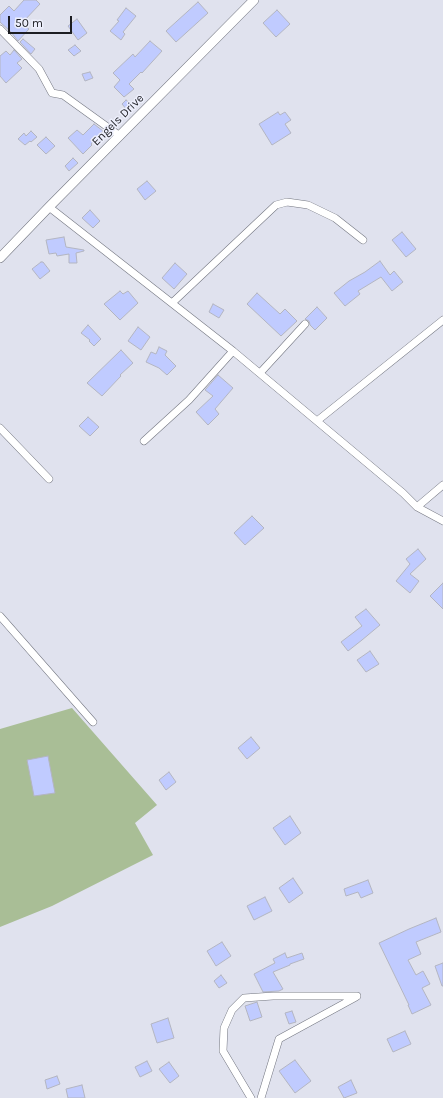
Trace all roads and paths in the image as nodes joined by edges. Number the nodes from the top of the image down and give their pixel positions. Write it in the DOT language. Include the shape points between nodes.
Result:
graph roads {
  1 [pos="254,0"];
  2 [pos="0,29"];
  3 [pos="120,136"];
  4 [pos="49,207"];
  5 [pos="363,240"];
  6 [pos="0,258"];
  7 [pos="172,303"];
  8 [pos="443,320"];
  9 [pos="305,324"];
  10 [pos="233,351"];
  11 [pos="260,373"];
  12 [pos="317,421"];
  13 [pos="0,428"];
  14 [pos="144,441"];
  15 [pos="49,479"];
  16 [pos="443,485"];
  17 [pos="417,507"];
  18 [pos="443,521"];
  19 [pos="0,616"];
  20 [pos="93,722"];
  21 [pos="251,1098"];
  22 [pos="261,1098"];
  1 -- 3 [label="street, Engels Drive"];
  2 -- 3 [label="street" via="39,70 52,93 63,95"];
  3 -- 4 [label="street, Engels Drive"];
  4 -- 6 [label="street, Engels Drive"];
  4 -- 7 [label="street"];
  5 -- 7 [label="street" via="335,218 308,205 287,202 276,205"];
  7 -- 10 [label="street"];
  8 -- 12 [label="street"];
  9 -- 11 [label="street"];
  10 -- 11 [label="street"];
  10 -- 14 [label="street" via="189,400"];
  11 -- 12 [label="street"];
  12 -- 17 [label="street"];
  13 -- 15 [label="street"];
  16 -- 17 [label="street"];
  17 -- 18 [label="street"];
  19 -- 20 [label="street"];
  21 -- 22 [label="street" via="222,1051 224,1028 232,1010 244,998 357,996 279,1039"];
}
